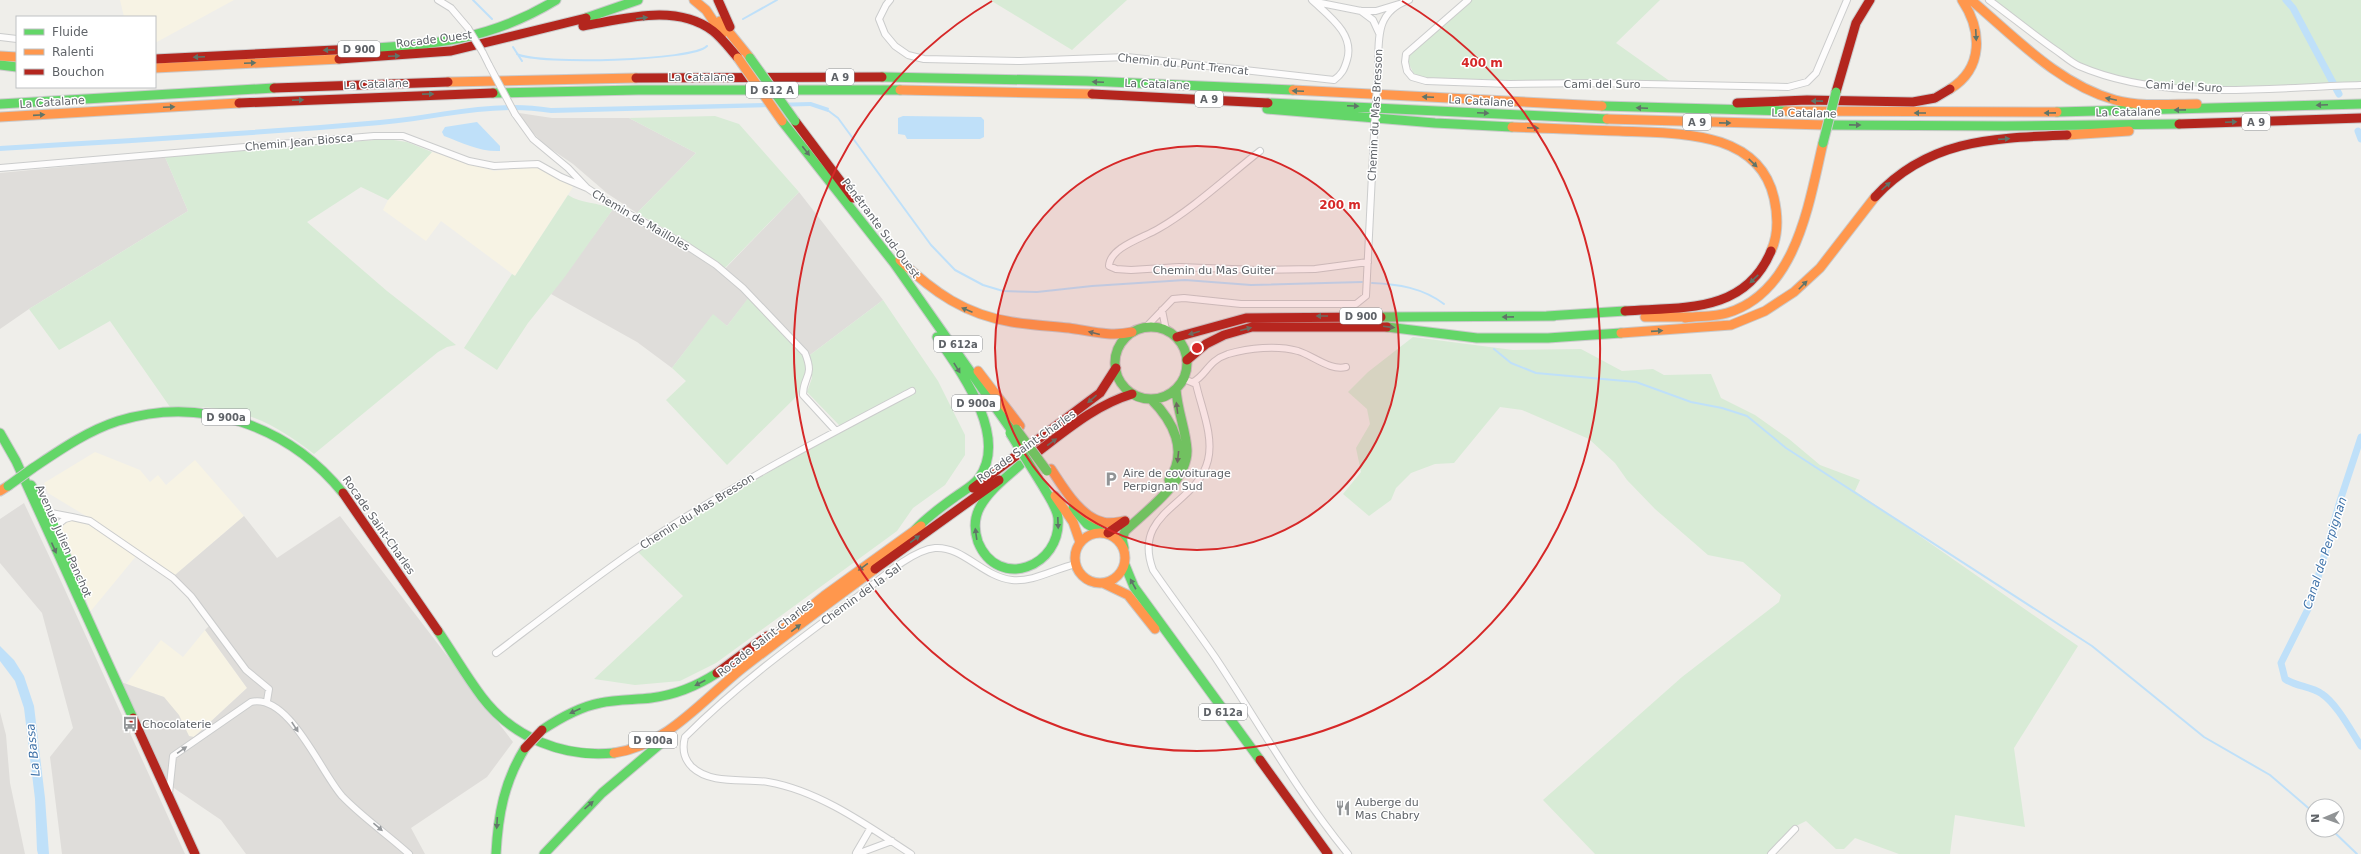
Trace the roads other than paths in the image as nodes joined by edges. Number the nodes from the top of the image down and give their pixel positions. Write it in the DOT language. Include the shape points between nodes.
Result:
graph roads {
  1 [pos="438,0"];
  2 [pos="556,0"];
  3 [pos="638,0"];
  4 [pos="694,0"];
  5 [pos="706,0"];
  6 [pos="718,0"];
  7 [pos="890,0"];
  8 [pos="1313,0"];
  9 [pos="1410,0"];
  10 [pos="1468,0"];
  11 [pos="1848,0"];
  12 [pos="1870,0"];
  13 [pos="1962,0"];
  14 [pos="1972,0"];
  15 [pos="1989,0"];
  16 [pos="1399,4"];
  17 [pos="1361,11"];
  18 [pos="1379,33"];
  19 [pos="524,34"];
  20 [pos="0,37"];
  21 [pos="16,39"];
  22 [pos="738,42"];
  23 [pos="0,56"];
  24 [pos="16,57"];
  25 [pos="738,58"];
  26 [pos="156,59"];
  27 [pos="0,65"];
  28 [pos="16,67"];
  29 [pos="156,68"];
  30 [pos="2361,85"];
  31 [pos="1244,101"];
  32 [pos="0,104"];
  33 [pos="2361,104"];
  34 [pos="1681,109"];
  35 [pos="2219,110"];
  36 [pos="0,117"];
  37 [pos="2361,118"];
  38 [pos="782,121"];
  39 [pos="795,121"];
  40 [pos="2150,124"];
  41 [pos="1260,151"];
  42 [pos="0,168"];
  43 [pos="587,188"];
  44 [pos="896,262"];
  45 [pos="1368,262"];
  46 [pos="1162,310"];
  47 [pos="1547,316"];
  48 [pos="1691,317"];
  49 [pos="1146,327"];
  50 [pos="1166,330"];
  51 [pos="1132,332"];
  52 [pos="1177,337"];
  53 [pos="1548,338"];
  54 [pos="1187,360"];
  55 [pos="1346,367"];
  56 [pos="1116,368"];
  57 [pos="1184,379"];
  58 [pos="1193,382"];
  59 [pos="1176,389"];
  60 [pos="912,392"];
  61 [pos="1132,394"];
  62 [pos="1151,399"];
  63 [pos="1014,430"];
  64 [pos="836,431"];
  65 [pos="0,433"];
  66 [pos="0,441"];
  67 [pos="16,461"];
  68 [pos="1020,465"];
  69 [pos="1046,472"];
  70 [pos="4,488"];
  71 [pos="32,499"];
  72 [pos="72,517"];
  73 [pos="1125,520"];
  74 [pos="53,521"];
  75 [pos="915,530"];
  76 [pos="47,533"];
  77 [pos="1104,533"];
  78 [pos="1080,542"];
  79 [pos="1124,548"];
  80 [pos="1076,564"];
  81 [pos="1125,565"];
  82 [pos="1103,583"];
  83 [pos="824,596"];
  84 [pos="427,614"];
  85 [pos="92,631"];
  86 [pos="777,642"];
  87 [pos="496,653"];
  88 [pos="267,701"];
  89 [pos="168,798"];
  90 [pos="870,829"];
  91 [pos="1795,829"];
  92 [pos="892,841"];
  93 [pos="195,854"];
  94 [pos="409,854"];
  95 [pos="496,854"];
  96 [pos="544,854"];
  97 [pos="856,854"];
  98 [pos="911,854"];
  99 [pos="1320,854"];
  100 [pos="1328,854"];
  101 [pos="1348,854"];
  102 [pos="1771,854"];
  1 -- 43 [label="street, Chemin de Mailloles, bridge" via="451,8 468,28 515,114 533,138"];
  2 -- 26 [label="main road, Rocade Ouest / D 900, one-way" via="505,28 450,41 411,46"];
  3 -- 19 [label="main road, Rocade Ouest / D 900" via="599,15"];
  4 -- 25 [label="main road, Pénétrante Sud-Ouest" via="706,10"];
  5 -- 22 [label="main road"];
  6 -- 22 [label="main road"];
  7 -- 8 [label="street, Chemin du Punt Trencat" via="879,19 885,34 895,46 908,55 924,60 1127,57 1334,80 1342,74 1348,57 1348,41 1343,31"];
  8 -- 17 [label="street" via="1320,4"];
  9 -- 16 [label="street, Chemin du Mas Bresson"];
  10 -- 11 [label="street, Cami del Suro" via="1406,54 1407,71 1412,77 1426,81 1510,84 1788,87 1807,82 1816,73"];
  12 -- 48 [label="main road, bridge" via="1856,23 1795,245 1778,278 1754,300 1732,312"];
  13 -- 34 [label="main road, one-way" via="1972,15 1976,30 1975,53 1971,68 1961,82 1935,98 1912,102 1704,102"];
  35 -- 14 [label="main road, one-way" via="2194,103 2140,103 2116,100 2081,88 2040,59"];
  15 -- 30 [label="street, Cami del Suro" via="2078,66 2117,79 2159,87 2204,89"];
  16 -- 17 [label="street" via="1376,11"];
  16 -- 18 [label="street, Chemin du Mas Bresson" via="1385,17"];
  17 -- 18 [label="street" via="1373,20"];
  18 -- 45 [label="street, Chemin du Mas Bresson, bridge"];
  19 -- 25 [label="main road, one-way" via="675,15 702,24 713,31"];
  29 -- 19 [label="main road, Rocade Ouest / D 900, one-way" via="414,55 451,51"];
  20 -- 21 [label="street"];
  22 -- 39 [label="main road, D 612 A, bridge"];
  23 -- 24 [label="main road"];
  25 -- 38 [label="main road, Pénétrante Sud-Ouest / D 612 A, bridge"];
  27 -- 28 [label="main road"];
  36 -- 31 [label="main road, La Catalane / A 9, one-way" via="381,96 624,90 897,90 1158,96"];
  31 -- 40 [label="main road, La Catalane / A 9, one-way" via="1679,122 1891,126"];
  31 -- 47 [label="main road, one-way" via="1263,108 1301,113 1435,123 1695,135 1716,139 1738,150 1765,175 1774,194 1778,234 1763,269 1742,290 1721,301 1703,306"];
  34 -- 32 [label="main road, La Catalane / A 9, one-way" via="1014,79 738,76 396,82 141,94"];
  33 -- 35 [label="main road, La Catalane / A 9, one-way"];
  35 -- 34 [label="main road, La Catalane / A 9, one-way" via="2026,113"];
  40 -- 37 [label="main road, La Catalane / A 9, one-way"];
  38 -- 44 [label="main road, Pénétrante Sud-Ouest / D 612a, one-way"];
  39 -- 44 [label="main road, Pénétrante Sud-Ouest / D 612a"];
  53 -- 40 [label="main road, one-way" via="1712,327 1731,325 1753,318 1796,292 1824,262 1886,184 1915,163 1952,147 1985,140 2125,132"];
  41 -- 45 [label="street, Chemin du Mas Guiter" via="1176,217 1116,251 1109,260 1109,266 1131,270 1179,267 1258,270 1315,269"];
  42 -- 43 [label="street, Chemin Jean Biosca" via="366,136 403,136 469,161 494,166 538,164"];
  43 -- 64 [label="street, Chemin de Mailloles" via="614,206 684,244 716,265 743,288 805,353 810,366 803,395"];
  51 -- 44 [label="main road, one-way" via="1119,336 1103,336 1074,328 992,319 936,294"];
  44 -- 63 [label="main road, Pénétrante Sud-Ouest / D 612a" via="947,329"];
  44 -- 63 [label="main road, Pénétrante Sud-Ouest / D 612a" via="1000,414"];
  44 -- 75 [label="main road, D 900a, one-way" via="900,280 960,372 982,417 989,447 985,470 978,479 928,516"];
  45 -- 46 [label="street, Chemin du Mas Bresson" via="1366,296 1356,304 1241,304 1184,298 1173,299"];
  46 -- 49 [label="street, Chemin du Mas Bresson"];
  46 -- 50 [label="street"];
  47 -- 48 [label="main road"];
  47 -- 52 [label="main road, D 900, one-way" via="1246,318"];
  48 -- 53 [label="main road"];
  49 -- 50 [label="main road"];
  49 -- 51 [label="main road"];
  50 -- 52 [label="main road"];
  51 -- 56 [label="main road" via="1118,348"];
  52 -- 54 [label="main road" via="1186,351"];
  54 -- 53 [label="main road, D 900, one-way" via="1206,344 1224,335 1252,328 1378,326 1477,338"];
  54 -- 57 [label="main road"];
  55 -- 58 [label="street" via="1331,367 1314,356 1276,347 1235,353 1216,359"];
  56 -- 61 [label="main road" via="1119,378"];
  56 -- 75 [label="main road, Rocade Saint-Charles / D 900a, one-way" via="1100,393 1076,413"];
  57 -- 58 [label="street"];
  57 -- 59 [label="main road"];
  58 -- 101 [label="street" via="1196,384 1209,443 1208,460 1197,481 1160,516 1152,530 1148,556 1153,570 1215,657 1292,781"];
  59 -- 62 [label="main road" via="1164,397"];
  79 -- 59 [label="main road, one-way" via="1122,539 1125,531 1175,483 1184,466 1187,450 1176,407"];
  60 -- 64 [label="street, Chemin du Mas Bresson"];
  61 -- 62 [label="main road"];
  68 -- 61 [label="main road, Rocade Saint-Charles / D 900a, one-way" via="1101,407 1120,396"];
  62 -- 73 [label="main road, one-way" via="1166,413 1173,427 1178,441 1179,458 1172,477"];
  63 -- 68 [label="main road, one-way, bridge" via="1058,517 1058,531 1055,544 1048,555 1036,565 1022,569 1001,568 983,554 977,543 977,515 991,492"];
  63 -- 69 [label="main road, D 612a, bridge"];
  64 -- 87 [label="street, Chemin du Mas Bresson" via="720,495 632,552"];
  65 -- 67 [label="main road, Avenue Julien Panchot"];
  66 -- 67 [label="main road, Avenue Julien Panchot"];
  67 -- 71 [label="main road, Avenue Julien Panchot"];
  67 -- 74 [label="main road, Avenue Julien Panchot"];
  86 -- 68 [label="main road, Rocade Saint-Charles / D 900a, one-way" via="883,562"];
  69 -- 73 [label="main road" via="1093,518 1109,524"];
  69 -- 77 [label="main road, D 612a" via="1078,516"];
  69 -- 78 [label="main road, D 612a" via="1073,522"];
  70 -- 84 [label="main road, Rocade Saint-Charles / D 900a, bridge" via="87,435 117,421 171,411 191,411 219,415 250,424 267,430 293,446 330,477"];
  71 -- 74 [label="street"];
  71 -- 76 [label="main road, Avenue Julien Panchot"];
  72 -- 74 [label="street"];
  72 -- 74 [label="street" via="61,513"];
  72 -- 88 [label="street" via="90,521 172,578 191,596 246,670 269,689"];
  73 -- 77 [label="main road"];
  74 -- 76 [label="street"];
  74 -- 85 [label="main road, Avenue Julien Panchot"];
  75 -- 83 [label="main road, Rocade Saint-Charles / D 900a, one-way"];
  76 -- 85 [label="main road, Avenue Julien Panchot, one-way"];
  77 -- 78 [label="main road" via="1089,535"];
  77 -- 79 [label="main road" via="1115,537"];
  78 -- 80 [label="main road" via="1075,556"];
  79 -- 81 [label="main road"];
  80 -- 82 [label="main road" via="1083,577 1096,583"];
  80 -- 90 [label="street, Chemin del la Sal" via="1035,578 1013,580 997,577 951,550 925,549 755,674 685,736 682,748 692,767 715,778 788,786 813,796"];
  81 -- 82 [label="main road" via="1117,578"];
  100 -- 81 [label="main road, D 612a, one-way" via="1134,587"];
  82 -- 99 [label="main road, D 612a" via="1124,590 1134,599"];
  83 -- 84 [label="main road, Rocade Saint-Charles / D 900a" via="659,730 636,741 600,748 562,744 519,725 498,706"];
  83 -- 95 [label="main road, one-way, bridge" via="704,681 673,694 608,701 578,709 558,718 542,730 524,748 511,767 502,790"];
  84 -- 86 [label="main road, Rocade Saint-Charles / D 900a" via="484,698 501,717 522,734 540,744 577,753 616,753 655,740 677,726 733,676"];
  85 -- 89 [label="main road, Avenue Julien Panchot"];
  96 -- 86 [label="main road, one-way" via="573,819 629,768"];
  89 -- 88 [label="street, one-way" via="173,756 251,702"];
  88 -- 94 [label="street, one-way" via="288,717 342,795"];
  89 -- 93 [label="main road, Avenue Julien Panchot"];
  90 -- 92 [label="street"];
  90 -- 97 [label="street"];
  91 -- 102 [label="street"];
  92 -- 97 [label="street"];
  92 -- 98 [label="street"];
}
